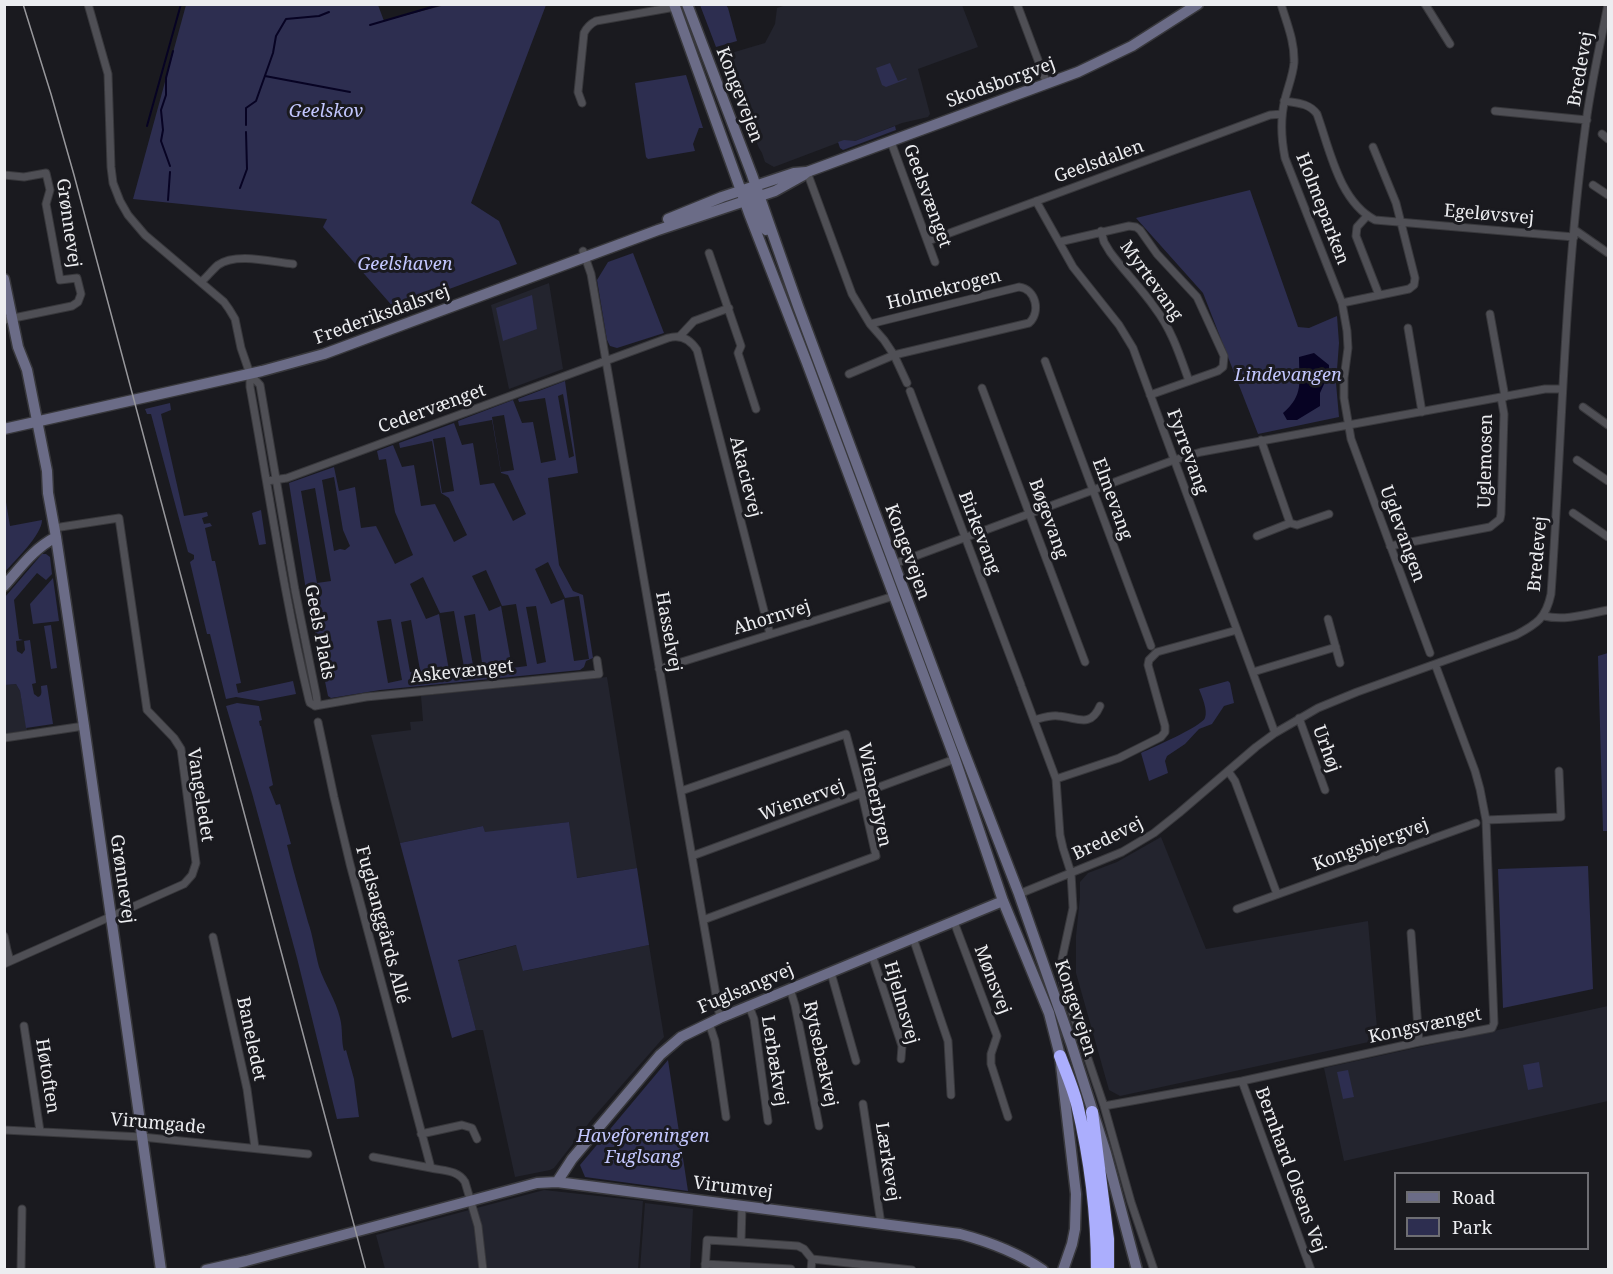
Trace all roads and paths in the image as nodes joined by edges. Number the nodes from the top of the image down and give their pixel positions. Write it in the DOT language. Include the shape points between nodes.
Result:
graph roads {
  1 [pos="88,4"];
  2 [pos="687,4"];
  3 [pos="1017,4"];
  4 [pos="1198,4"];
  5 [pos="1281,4"];
  6 [pos="1425,4"];
  7 [pos="1608,4"];
  8 [pos="675,6"];
  9 [pos="1450,44"];
  10 [pos="1047,84"];
  11 [pos="1284,101"];
  12 [pos="582,103"];
  13 [pos="1495,111"];
  14 [pos="1282,114"];
  15 [pos="1587,120"];
  16 [pos="891,142"];
  17 [pos="1373,147"];
  18 [pos="807,172"];
  19 [pos="4,175"];
  20 [pos="1593,185"];
  21 [pos="750,193"];
  22 [pos="1608,195"];
  23 [pos="1036,201"];
  24 [pos="1367,216"];
  25 [pos="1401,222"];
  26 [pos="1101,231"];
  27 [pos="1575,233"];
  28 [pos="928,241"];
  29 [pos="1059,242"];
  30 [pos="709,253"];
  31 [pos="1608,253"];
  32 [pos="584,254"];
  33 [pos="935,262"];
  34 [pos="293,264"];
  35 [pos="4,279"];
  36 [pos="201,282"];
  37 [pos="1379,295"];
  38 [pos="1342,303"];
  39 [pos="729,308"];
  40 [pos="1490,314"];
  41 [pos="9,319"];
  42 [pos="870,324"];
  43 [pos="1408,328"];
  44 [pos="680,336"];
  45 [pos="894,355"];
  46 [pos="606,361"];
  47 [pos="1046,362"];
  48 [pos="249,370"];
  49 [pos="849,374"];
  50 [pos="1189,381"];
  51 [pos="907,382"];
  52 [pos="982,387"];
  53 [pos="1562,389"];
  54 [pos="910,391"];
  55 [pos="1150,395"];
  56 [pos="1503,397"];
  57 [pos="1582,407"];
  58 [pos="756,409"];
  59 [pos="1422,412"];
  60 [pos="33,419"];
  61 [pos="4,423"];
  62 [pos="1348,425"];
  63 [pos="1608,425"];
  64 [pos="4,429"];
  65 [pos="1261,440"];
  66 [pos="1174,460"];
  67 [pos="1577,460"];
  68 [pos="277,480"];
  69 [pos="267,481"];
  70 [pos="1608,481"];
  71 [pos="1093,490"];
  72 [pos="1573,513"];
  73 [pos="1029,514"];
  74 [pos="1329,514"];
  75 [pos="1290,523"];
  76 [pos="55,532"];
  77 [pos="1257,536"];
  78 [pos="1608,537"];
  79 [pos="965,538"];
  80 [pos="1390,546"];
  81 [pos="894,564"];
  82 [pos="4,586"];
  83 [pos="894,596"];
  84 [pos="1608,610"];
  85 [pos="1544,616"];
  86 [pos="1328,619"];
  87 [pos="1237,630"];
  88 [pos="770,634"];
  89 [pos="1151,646"];
  90 [pos="1336,647"];
  91 [pos="1430,653"];
  92 [pos="597,660"];
  93 [pos="1085,662"];
  94 [pos="1340,663"];
  95 [pos="1435,664"];
  96 [pos="659,669"];
  97 [pos="1253,672"];
  98 [pos="315,706"];
  99 [pos="1100,706"];
  100 [pos="1299,718"];
  101 [pos="1034,720"];
  102 [pos="318,722"];
  103 [pos="84,726"];
  104 [pos="1275,733"];
  105 [pos="4,738"];
  106 [pos="955,759"];
  107 [pos="1228,771"];
  108 [pos="1559,771"];
  109 [pos="1056,778"];
  110 [pos="1325,790"];
  111 [pos="681,791"];
  112 [pos="862,794"];
  113 [pos="1486,820"];
  114 [pos="1476,823"];
  115 [pos="693,856"];
  116 [pos="1071,873"];
  117 [pos="1019,894"];
  118 [pos="1277,894"];
  119 [pos="1003,901"];
  120 [pos="1238,909"];
  121 [pos="111,915"];
  122 [pos="703,920"];
  123 [pos="954,922"];
  124 [pos="1411,933"];
  125 [pos="4,936"];
  126 [pos="213,937"];
  127 [pos="913,938"];
  128 [pos="872,955"];
  129 [pos="8,962"];
  130 [pos="831,972"];
  131 [pos="790,989"];
  132 [pos="749,1006"];
  133 [pos="720,1018"];
  134 [pos="709,1023"];
  135 [pos="24,1026"];
  136 [pos="1419,1042"];
  137 [pos="1060,1056"];
  138 [pos="900,1059"];
  139 [pos="856,1061"];
  140 [pos="1242,1080"];
  141 [pos="951,1095"];
  142 [pos="863,1104"];
  143 [pos="1104,1106"];
  144 [pos="1092,1112"];
  145 [pos="726,1117"];
  146 [pos="1008,1117"];
  147 [pos="768,1121"];
  148 [pos="819,1126"];
  149 [pos="4,1130"];
  150 [pos="40,1131"];
  151 [pos="421,1134"];
  152 [pos="142,1137"];
  153 [pos="477,1139"];
  154 [pos="255,1148"];
  155 [pos="382,1151"];
  156 [pos="308,1154"];
  157 [pos="373,1157"];
  158 [pos="381,1159"];
  159 [pos="431,1168"];
  160 [pos="557,1182"];
  161 [pos="470,1200"];
  162 [pos="742,1206"];
  163 [pos="22,1209"];
  164 [pos="881,1224"];
  165 [pos="741,1242"];
  166 [pos="812,1259"];
  167 [pos="705,1267"];
  168 [pos="21,1269"];
  169 [pos="161,1269"];
  170 [pos="206,1269"];
  171 [pos="483,1269"];
  172 [pos="791,1269"];
  173 [pos="811,1269"];
  174 [pos="912,1269"];
  175 [pos="1043,1269"];
  176 [pos="1063,1269"];
  177 [pos="1097,1269"];
  178 [pos="1108,1269"];
  179 [pos="1137,1269"];
  180 [pos="1154,1269"];
  181 [pos="1311,1269"];
  1 -- 36 [label="street" via="108,74 111,167 120,201 145,235"];
  2 -- 21 [label="street, Kongevejen"];
  3 -- 10 [label="street"];
  4 -- 10 [label="street, Skodsborgvej" via="1106,60"];
  5 -- 11 [label="street, Holmeparken" via="1294,51"];
  6 -- 9 [label="street"];
  7 -- 15 [label="street, Bredevej"];
  8 -- 12 [label="street" via="590,24 584,33 578,92"];
  8 -- 21 [label="street, Kongevejen" via="712,108"];
  10 -- 16 [label="street, Skodsborgvej"];
  11 -- 14 [label="street, Holmeparken"];
  11 -- 24 [label="street" via="1313,108 1340,181"];
  13 -- 15 [label="street"];
  14 -- 23 [label="street, Geelsdalen" via="1270,115"];
  14 -- 38 [label="street, Holmeparken" via="1285,158"];
  15 -- 27 [label="street, Bredevej"];
  16 -- 18 [label="street, Skodsborgvej"];
  16 -- 28 [label="street, Geelsvænget"];
  17 -- 25 [label="street"];
  18 -- 21 [label="street, Skodsborgvej" via="785,186"];
  18 -- 42 [label="street, Holmekrogen" via="852,294"];
  19 -- 41 [label="street, Grønnevej" via="46,173 50,190 45,204 60,280 77,278 81,294 72,306"];
  20 -- 22 [label="street"];
  21 -- 32 [label="street, Frederiksdalsvej"];
  21 -- 81 [label="street, Kongevejen" via="787,273"];
  21 -- 83 [label="street, Kongevejen"];
  23 -- 28 [label="street, Geelsdalen"];
  23 -- 29 [label="street, Fyrrevang"];
  24 -- 25 [label="street, Egeløvsvej"];
  24 -- 37 [label="street" via="1356,236"];
  25 -- 27 [label="street, Egeløvsvej"];
  25 -- 37 [label="street" via="1414,285"];
  26 -- 29 [label="street"];
  26 -- 50 [label="street, Myrtevang" via="1110,252 1168,328"];
  26 -- 50 [label="street" via="1136,227 1202,304 1225,361 1218,371"];
  27 -- 31 [label="street"];
  27 -- 53 [label="street, Bredevej"];
  28 -- 33 [label="street, Geelsvænget"];
  29 -- 55 [label="street, Fyrrevang" via="1133,348"];
  30 -- 39 [label="street"];
  32 -- 46 [label="street, Hasselvej"];
  32 -- 48 [label="street, Frederiksdalsvej" via="324,354"];
  34 -- 36 [label="street" via="228,260"];
  35 -- 41 [label="street, Grønnevej"];
  36 -- 48 [label="street" via="224,302 235,319"];
  37 -- 38 [label="street"];
  38 -- 62 [label="street, Holmeparken" via="1348,348 1344,378"];
  39 -- 44 [label="street" via="694,321"];
  39 -- 58 [label="street"];
  40 -- 56 [label="street"];
  41 -- 60 [label="street, Grønnevej" via="27,370"];
  42 -- 45 [label="street, Holmekrogen"];
  42 -- 45 [label="street, Holmekrogen" via="1019,287 1030,291 1037,310 1029,323"];
  43 -- 59 [label="street"];
  44 -- 46 [label="street"];
  44 -- 88 [label="street, Akacievej" via="697,350"];
  45 -- 49 [label="street, Holmekrogen"];
  45 -- 51 [label="street, Holmekrogen"];
  46 -- 68 [label="street, Cedervænget"];
  46 -- 96 [label="street, Hasselvej"];
  47 -- 71 [label="street, Elmevang"];
  48 -- 60 [label="street, Frederiksdalsvej"];
  48 -- 68 [label="street, Geels Plads" via="260,385"];
  48 -- 69 [label="street, Geels Plads"];
  50 -- 55 [label="street"];
  52 -- 73 [label="street, Bøgevang"];
  53 -- 56 [label="street"];
  53 -- 85 [label="street, Bredevej" via="1551,594"];
  54 -- 79 [label="street, Birkevang"];
  55 -- 66 [label="street, Fyrrevang"];
  56 -- 59 [label="street"];
  56 -- 80 [label="street, Uglemosen" via="1500,519 1490,527"];
  57 -- 63 [label="street"];
  59 -- 62 [label="street"];
  60 -- 61 [label="street, Frederiksdalsvej"];
  60 -- 64 [label="street, Frederiksdalsvej"];
  60 -- 76 [label="street, Grønnevej" via="47,471"];
  62 -- 65 [label="street"];
  62 -- 80 [label="street, Uglevangen"];
  65 -- 66 [label="street"];
  65 -- 75 [label="street"];
  66 -- 71 [label="street"];
  66 -- 87 [label="street, Fyrrevang"];
  67 -- 70 [label="street"];
  68 -- 69 [label="street, Cedervænget"];
  68 -- 98 [label="street, Geels Plads" via="316,693"];
  69 -- 98 [label="street, Geels Plads" via="304,682 310,703"];
  71 -- 73 [label="street"];
  71 -- 89 [label="street, Elmevang"];
  72 -- 78 [label="street"];
  73 -- 79 [label="street"];
  73 -- 93 [label="street, Bøgevang"];
  74 -- 75 [label="street" via="1296,525"];
  75 -- 77 [label="street"];
  76 -- 82 [label="street"];
  76 -- 103 [label="street, Grønnevej"];
  76 -- 121 [label="street, Vangeledet" via="119,518 147,710 181,750 196,863 192,874 184,884"];
  79 -- 81 [label="street"];
  79 -- 101 [label="street, Birkevang"];
  80 -- 91 [label="street, Uglevangen"];
  81 -- 117 [label="street, Kongevejen"];
  83 -- 88 [label="street, Ahornvej"];
  83 -- 106 [label="street, Kongevejen"];
  84 -- 85 [label="street" via="1568,618"];
  85 -- 95 [label="street, Bredevej" via="1516,635"];
  86 -- 90 [label="street"];
  87 -- 97 [label="street, Fyrrevang"];
  87 -- 109 [label="street" via="1152,656 1148,665 1165,726 1161,737 1119,758"];
  88 -- 96 [label="street, Ahornvej"];
  90 -- 94 [label="street"];
  90 -- 97 [label="street"];
  92 -- 98 [label="street, Askevænget" via="599,674 385,695"];
  95 -- 100 [label="street, Bredevej"];
  95 -- 113 [label="street, Kongsvænget" via="1475,771"];
  96 -- 111 [label="street, Hasselvej"];
  97 -- 104 [label="street, Fyrrevang"];
  99 -- 101 [label="street" via="1091,719 1059,716"];
  100 -- 104 [label="street, Bredevej"];
  100 -- 110 [label="street, Urhøj"];
  101 -- 109 [label="street, Birkevang"];
  102 -- 151 [label="street, Fuglsanggårds Allé"];
  103 -- 105 [label="street"];
  103 -- 121 [label="street, Grønnevej"];
  104 -- 107 [label="street, Bredevej"];
  106 -- 112 [label="street, Wienervej"];
  106 -- 119 [label="street, Kongevejen"];
  107 -- 116 [label="street, Bredevej" via="1154,833 1122,852"];
  107 -- 118 [label="street"];
  108 -- 113 [label="street" via="1561,816"];
  109 -- 116 [label="street, Kongevejen" via="1060,835"];
  111 -- 112 [label="street, Wienerbyen" via="846,734"];
  111 -- 115 [label="street, Hasselvej"];
  112 -- 115 [label="street, Wienervej"];
  112 -- 122 [label="street, Wienerbyen" via="876,856"];
  113 -- 136 [label="street, Kongsvænget" via="1494,1023 1492,1028"];
  114 -- 118 [label="street, Kongsbjergvej"];
  115 -- 122 [label="street, Hasselvej"];
  116 -- 117 [label="street, Bredevej"];
  116 -- 143 [label="street, Kongevejen" via="1074,908 1061,975"];
  117 -- 144 [label="street, Kongevejen"];
  118 -- 120 [label="street, Kongsbjergvej"];
  119 -- 123 [label="street, Fuglsangvej"];
  119 -- 137 [label="street, Kongevejen" via="1048,1014"];
  121 -- 129 [label="street, Vangeledet"];
  121 -- 152 [label="street, Grønnevej"];
  122 -- 133 [label="street, Hasselvej"];
  123 -- 127 [label="street, Fuglsangvej"];
  123 -- 146 [label="street, Mønsvej" via="997,1036 991,1064"];
  124 -- 136 [label="street"];
  125 -- 129 [label="street"];
  126 -- 154 [label="street, Baneledet" via="247,1089"];
  127 -- 128 [label="street, Fuglsangvej"];
  127 -- 141 [label="street" via="948,1041"];
  128 -- 130 [label="street, Fuglsangvej"];
  128 -- 138 [label="street, Hjelmsvej" via="902,1046"];
  130 -- 131 [label="street, Fuglsangvej"];
  130 -- 139 [label="street"];
  131 -- 132 [label="street, Fuglsangvej"];
  131 -- 148 [label="street, Rytsebækvej"];
  132 -- 133 [label="street, Fuglsangvej"];
  132 -- 147 [label="street, Lerbækvej"];
  133 -- 134 [label="street, Fuglsangvej"];
  134 -- 145 [label="street"];
  134 -- 160 [label="street, Fuglsangvej" via="681,1037 660,1055"];
  135 -- 150 [label="street, Høtoften"];
  136 -- 140 [label="street, Kongsvænget"];
  137 -- 176 [label="street, Kongevejen" via="1076,1194 1075,1229"];
  137 -- 177 [label="highway" via="1076,1102 1084,1143 1094,1208"];
  140 -- 143 [label="street, Kongsvænget"];
  140 -- 181 [label="street, Bernhard Olsens Vej"];
  142 -- 164 [label="street, Lærkevej"];
  143 -- 180 [label="street, Kongevejen"];
  144 -- 178 [label="highway" via="1108,1239"];
  144 -- 179 [label="street, Kongevejen"];
  149 -- 150 [label="street, Virumgade"];
  150 -- 152 [label="street, Virumgade"];
  151 -- 153 [label="street" via="462,1125 472,1128"];
  151 -- 159 [label="street, Fuglsanggårds Allé"];
  152 -- 154 [label="street, Virumgade"];
  152 -- 169 [label="street, Grønnevej"];
  154 -- 156 [label="street, Virumgade"];
  155 -- 158 [label="street"];
  157 -- 158 [label="street"];
  158 -- 159 [label="street"];
  159 -- 161 [label="street" via="462,1178"];
  160 -- 161 [label="street, Virumvej" via="537,1183"];
  160 -- 162 [label="street, Virumvej"];
  161 -- 170 [label="street, Virumvej"];
  161 -- 171 [label="street" via="478,1226"];
  162 -- 164 [label="street, Virumvej"];
  162 -- 165 [label="street"];
  163 -- 168 [label="street"];
  164 -- 175 [label="street, Virumvej" via="960,1234 1014,1252"];
  165 -- 166 [label="street" via="798,1246"];
  165 -- 167 [label="street" via="707,1240"];
  166 -- 173 [label="street"];
  166 -- 174 [label="street"];
  167 -- 172 [label="street"];
}
